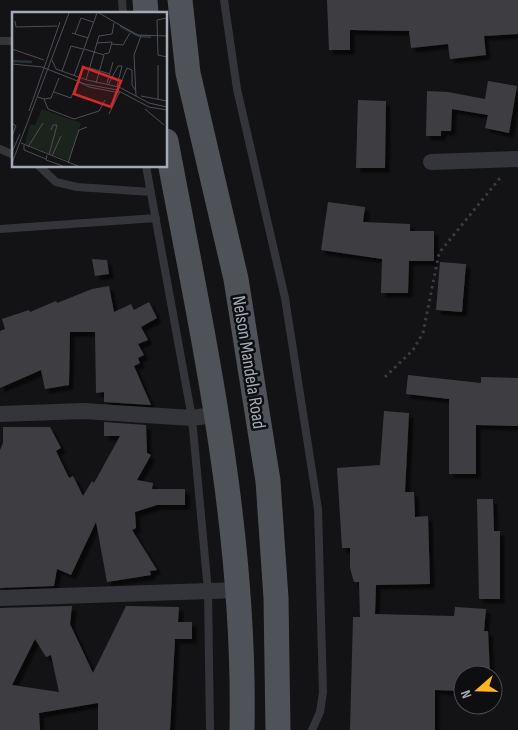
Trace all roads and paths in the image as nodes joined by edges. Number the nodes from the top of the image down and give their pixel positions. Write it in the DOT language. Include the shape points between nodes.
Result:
graph roads {
  1 [pos="180,0"];
  2 [pos="224,0"];
  3 [pos="0,149"];
  4 [pos="168,152"];
  5 [pos="12,154"];
  6 [pos="517,159"];
  7 [pos="431,162"];
  8 [pos="41,168"];
  9 [pos="146,168"];
  10 [pos="151,192"];
  11 [pos="156,218"];
  12 [pos="0,229"];
  13 [pos="385,377"];
  14 [pos="0,414"];
  15 [pos="218,414"];
  16 [pos="192,418"];
  17 [pos="239,590"];
  18 [pos="208,591"];
  19 [pos="0,598"];
  20 [pos="210,730"];
  21 [pos="242,730"];
  22 [pos="278,730"];
  23 [pos="312,730"];
  1 -- 22 [label="main road, Nelson Mandela Road" via="188,73 236,279 268,481 276,598"];
  2 -- 23 [label="lane" via="238,89 285,298 318,509 323,692 320,712"];
  3 -- 5 [label="lane"];
  4 -- 15 [label="main road"];
  6 -- 7 [label="street"];
  6 -- 13 [label="path" via="439,253 423,332 413,350"];
  8 -- 10 [label="lane" via="56,182 76,188"];
  9 -- 10 [label="lane"];
  10 -- 11 [label="lane"];
  11 -- 12 [label="lane"];
  11 -- 16 [label="lane"];
  14 -- 16 [label="street" via="83,411"];
  15 -- 16 [label="street"];
  15 -- 17 [label="main road"];
  16 -- 18 [label="lane"];
  17 -- 18 [label="street"];
  17 -- 21 [label="main road"];
  18 -- 19 [label="street"];
  18 -- 20 [label="lane"];
}
